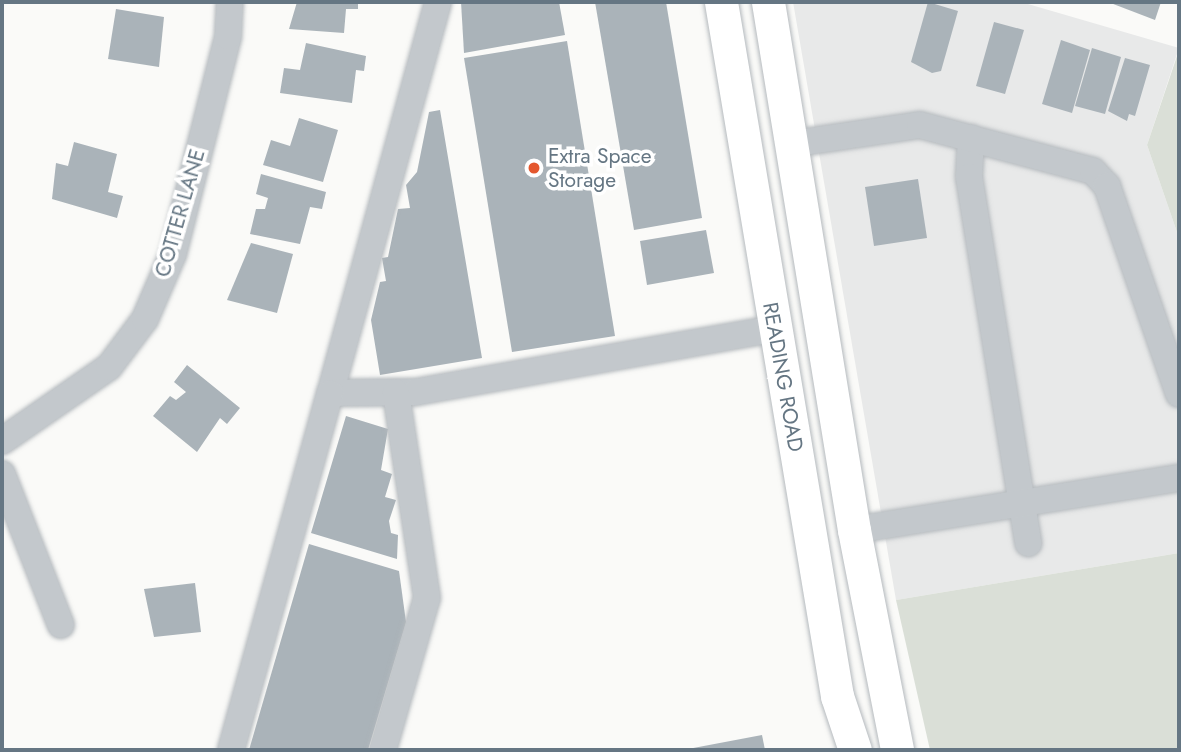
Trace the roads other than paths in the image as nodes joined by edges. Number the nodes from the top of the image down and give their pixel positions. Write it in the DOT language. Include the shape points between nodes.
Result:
graph roads {
  1 [pos="230,2"];
  2 [pos="438,2"];
  3 [pos="721,2"];
  4 [pos="768,2"];
  5 [pos="971,138"];
  6 [pos="791,144"];
  7 [pos="744,153"];
  8 [pos="774,329"];
  9 [pos="396,392"];
  10 [pos="330,393"];
  11 [pos="1179,394"];
  12 [pos="2,441"];
  13 [pos="2,474"];
  14 [pos="1179,478"];
  15 [pos="1021,503"];
  16 [pos="854,530"];
  17 [pos="811,537"];
  18 [pos="1028,543"];
  19 [pos="61,625"];
  20 [pos="231,750"];
  21 [pos="383,750"];
  22 [pos="855,750"];
  23 [pos="897,750"];
  1 -- 12 [label="street, COTTER LANE" via="228,36 173,254 145,319 109,367"];
  2 -- 10 [label="street"];
  3 -- 7 [label="main road, READING ROAD"];
  4 -- 6 [label="main road"];
  5 -- 6 [label="street" via="920,125"];
  5 -- 11 [label="street" via="1099,176"];
  5 -- 15 [label="street" via="969,177"];
  6 -- 7 [label="main road"];
  6 -- 16 [label="main road"];
  7 -- 8 [label="main road, READING ROAD"];
  8 -- 9 [label="street"];
  8 -- 17 [label="main road, READING ROAD"];
  9 -- 10 [label="street"];
  9 -- 21 [label="street" via="427,598"];
  10 -- 20 [label="street"];
  13 -- 19 [label="street"];
  14 -- 15 [label="street"];
  15 -- 16 [label="street"];
  15 -- 18 [label="street"];
  16 -- 17 [label="main road"];
  16 -- 23 [label="main road"];
  17 -- 22 [label="main road, READING ROAD" via="838,696"];
}
